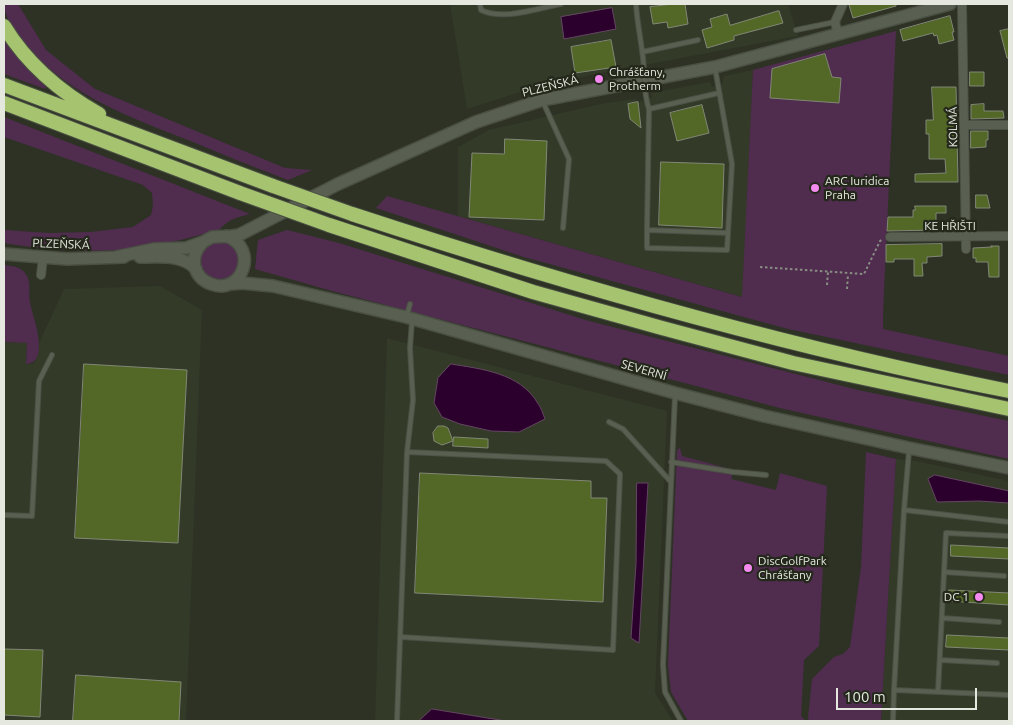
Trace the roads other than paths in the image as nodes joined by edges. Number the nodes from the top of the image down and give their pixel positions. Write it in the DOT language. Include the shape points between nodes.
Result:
graph roads {
  1 [pos="480,4"];
  2 [pos="561,4"];
  3 [pos="636,4"];
  4 [pos="842,4"];
  5 [pos="950,4"];
  6 [pos="962,4"];
  7 [pos="915,9"];
  8 [pos="835,22"];
  9 [pos="4,26"];
  10 [pos="796,30"];
  11 [pos="838,34"];
  12 [pos="698,40"];
  13 [pos="642,52"];
  14 [pos="715,67"];
  15 [pos="643,80"];
  16 [pos="4,85"];
  17 [pos="719,93"];
  18 [pos="542,100"];
  19 [pos="4,103"];
  20 [pos="4,109"];
  21 [pos="649,109"];
  22 [pos="47,120"];
  23 [pos="964,125"];
  24 [pos="1009,125"];
  25 [pos="145,139"];
  26 [pos="168,148"];
  27 [pos="160,163"];
  28 [pos="260,223"];
  29 [pos="562,228"];
  30 [pos="647,230"];
  31 [pos="728,232"];
  32 [pos="226,236"];
  33 [pos="1009,236"];
  34 [pos="890,237"];
  35 [pos="966,237"];
  36 [pos="203,242"];
  37 [pos="966,249"];
  38 [pos="4,254"];
  39 [pos="116,257"];
  40 [pos="244,257"];
  41 [pos="42,258"];
  42 [pos="196,269"];
  43 [pos="41,275"];
  44 [pos="230,284"];
  45 [pos="273,286"];
  46 [pos="410,304"];
  47 [pos="409,318"];
  48 [pos="52,355"];
  49 [pos="1009,391"];
  50 [pos="675,393"];
  51 [pos="1009,409"];
  52 [pos="608,422"];
  53 [pos="909,448"];
  54 [pos="407,452"];
  55 [pos="671,462"];
  56 [pos="1009,468"];
  57 [pos="766,475"];
  58 [pos="670,482"];
  59 [pos="904,510"];
  60 [pos="4,515"];
  61 [pos="1009,522"];
  62 [pos="1007,536"];
  63 [pos="944,572"];
  64 [pos="1004,576"];
  65 [pos="942,618"];
  66 [pos="998,622"];
  67 [pos="401,637"];
  68 [pos="940,660"];
  69 [pos="997,663"];
  70 [pos="894,690"];
  71 [pos="938,692"];
  72 [pos="1009,695"];
  73 [pos="397,721"];
  74 [pos="681,721"];
  75 [pos="894,721"];
  1 -- 2 [label="lane" via="481,10 503,15"];
  3 -- 13 [label="lane"];
  4 -- 8 [label="street"];
  5 -- 7 [label="main road, PLZEŇSKÁ"];
  6 -- 23 [label="street, KOLMÁ"];
  7 -- 11 [label="main road, PLZEŇSKÁ"];
  8 -- 10 [label="lane"];
  8 -- 11 [label="street"];
  9 -- 25 [label="highway" via="31,62 62,91"];
  11 -- 14 [label="main road, PLZEŇSKÁ"];
  12 -- 13 [label="lane"];
  13 -- 15 [label="lane"];
  14 -- 15 [label="main road, PLZEŇSKÁ"];
  14 -- 17 [label="lane"];
  15 -- 18 [label="main road, PLZEŇSKÁ"];
  15 -- 21 [label="lane"];
  16 -- 25 [label="highway"];
  17 -- 21 [label="lane"];
  17 -- 31 [label="lane" via="732,164"];
  18 -- 28 [label="main road, PLZEŇSKÁ" via="476,122"];
  18 -- 29 [label="lane" via="569,159"];
  19 -- 22 [label="highway"];
  20 -- 22 [label="highway"];
  21 -- 30 [label="lane"];
  22 -- 27 [label="highway"];
  23 -- 24 [label="street"];
  23 -- 35 [label="street, KOLMÁ"];
  25 -- 26 [label="highway"];
  26 -- 27 [label="lane"];
  26 -- 49 [label="highway, bridge" via="352,214 531,271 799,345"];
  27 -- 51 [label="highway, bridge" via="329,225 533,292 793,363"];
  28 -- 32 [label="main road, PLZEŇSKÁ" via="239,234"];
  28 -- 40 [label="main road" via="250,234"];
  30 -- 31 [label="lane"];
  30 -- 31 [label="lane" via="647,248 727,250"];
  32 -- 36 [label="main road, PLZEŇSKÁ" via="212,237"];
  32 -- 40 [label="main road" via="235,241"];
  33 -- 35 [label="street, KE HŘIŠTI"];
  34 -- 35 [label="street, KE HŘIŠTI"];
  35 -- 37 [label="street, KOLMÁ"];
  36 -- 39 [label="main road, PLZEŇSKÁ" via="186,248 154,249"];
  36 -- 42 [label="main road" via="196,254"];
  38 -- 41 [label="main road, PLZEŇSKÁ"];
  39 -- 41 [label="main road, PLZEŇSKÁ"];
  39 -- 42 [label="main road, PLZEŇSKÁ" via="175,258 190,263"];
  40 -- 44 [label="main road" via="241,274"];
  40 -- 45 [label="main road, SEVERNÍ" via="253,276"];
  41 -- 43 [label="street"];
  42 -- 44 [label="main road, PLZEŇSKÁ" via="208,283"];
  44 -- 45 [label="main road, SEVERNÍ"];
  45 -- 47 [label="main road, SEVERNÍ"];
  46 -- 47 [label="lane"];
  47 -- 50 [label="main road, SEVERNÍ"];
  47 -- 54 [label="lane" via="413,400"];
  48 -- 60 [label="lane" via="39,381 32,516"];
  50 -- 53 [label="main road, SEVERNÍ"];
  50 -- 55 [label="lane"];
  52 -- 58 [label="lane" via="623,429"];
  53 -- 56 [label="main road, SEVERNÍ"];
  53 -- 59 [label="lane"];
  54 -- 67 [label="lane"];
  54 -- 67 [label="lane" via="606,461 620,474 613,650"];
  55 -- 57 [label="lane"];
  55 -- 58 [label="lane"];
  58 -- 74 [label="lane" via="663,665 665,692"];
  59 -- 61 [label="lane"];
  59 -- 70 [label="lane"];
  62 -- 63 [label="lane" via="946,533"];
  63 -- 64 [label="lane"];
  63 -- 65 [label="lane"];
  65 -- 66 [label="lane"];
  65 -- 68 [label="lane"];
  67 -- 73 [label="lane"];
  68 -- 69 [label="lane"];
  68 -- 71 [label="lane"];
  70 -- 71 [label="lane"];
  70 -- 75 [label="lane"];
  71 -- 72 [label="lane"];
}
